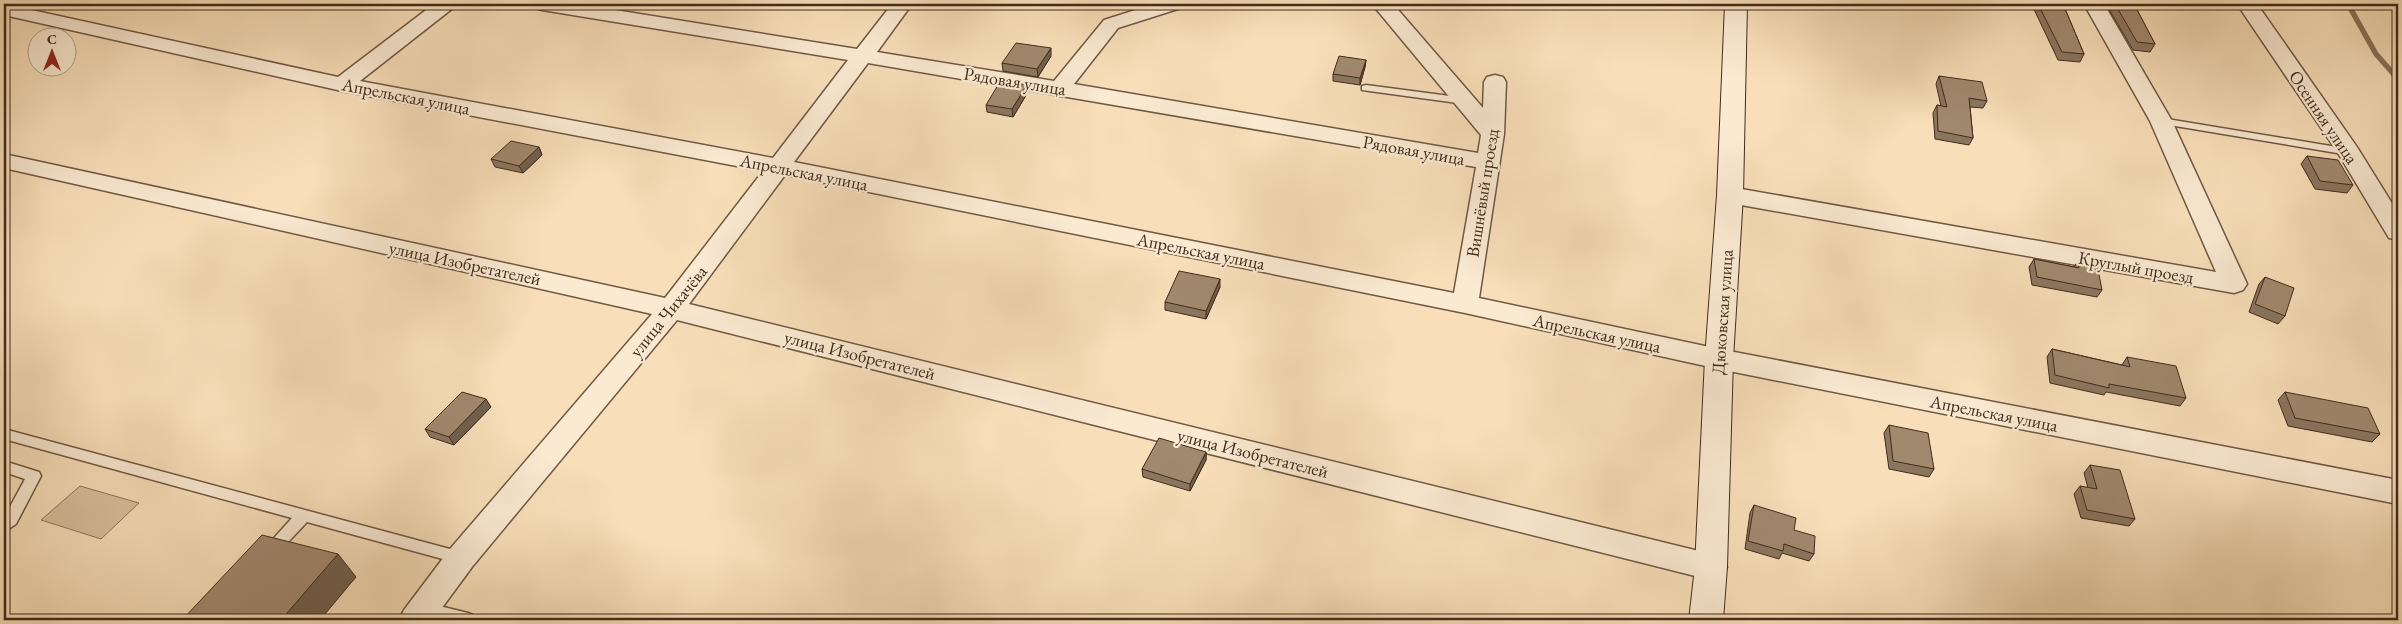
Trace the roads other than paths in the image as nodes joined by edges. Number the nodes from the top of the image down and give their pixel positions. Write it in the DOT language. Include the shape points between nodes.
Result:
graph roads {
  1 [pos="9,4"];
  2 [pos="446,4"];
  3 [pos="542,4"];
  4 [pos="902,4"];
  5 [pos="1174,4"];
  6 [pos="1382,4"];
  7 [pos="1736,4"];
  8 [pos="2094,4"];
  9 [pos="2247,4"];
  10 [pos="4,8"];
  11 [pos="860,57"];
  12 [pos="1495,82"];
  13 [pos="342,84"];
  14 [pos="1059,88"];
  15 [pos="1366,88"];
  16 [pos="1465,101"];
  17 [pos="2161,121"];
  18 [pos="1493,134"];
  19 [pos="2349,152"];
  20 [pos="4,162"];
  21 [pos="1488,162"];
  22 [pos="780,167"];
  23 [pos="1730,195"];
  24 [pos="2398,232"];
  25 [pos="1464,304"];
  26 [pos="671,308"];
  27 [pos="1718,360"];
  28 [pos="4,434"];
  29 [pos="4,468"];
  30 [pos="2398,492"];
  31 [pos="304,515"];
  32 [pos="4,526"];
  33 [pos="461,558"];
  34 [pos="259,564"];
  35 [pos="1711,567"];
  36 [pos="419,615"];
  37 [pos="468,620"];
  38 [pos="1706,620"];
  1 -- 10 [label="street"];
  2 -- 13 [label="street"];
  3 -- 11 [label="street, Рядовая улица"];
  4 -- 11 [label="street, улица Чихачёва"];
  5 -- 14 [label="street" via="1111,24"];
  6 -- 16 [label="street"];
  7 -- 23 [label="street, Дюковская улица"];
  8 -- 17 [label="street, Круглый проезд"];
  9 -- 19 [label="street, Осенняя улица"];
  10 -- 13 [label="street, Апрельская улица"];
  11 -- 14 [label="street, Рядовая улица"];
  11 -- 22 [label="street, улица Чихачёва"];
  12 -- 18 [label="street, Вишнёвый проезд"];
  13 -- 22 [label="street, Апрельская улица"];
  14 -- 21 [label="street, Рядовая улица"];
  15 -- 16 [label="lane"];
  16 -- 18 [label="street"];
  17 -- 19 [label="lane"];
  17 -- 23 [label="street, Круглый проезд" via="2234,284"];
  18 -- 21 [label="street, Вишнёвый проезд"];
  19 -- 24 [label="street, Осенняя улица"];
  20 -- 26 [label="street, улица Изобретателей"];
  21 -- 25 [label="street, Вишнёвый проезд"];
  22 -- 25 [label="street, Апрельская улица"];
  22 -- 26 [label="street, улица Чихачёва"];
  23 -- 27 [label="street, Дюковская улица"];
  25 -- 27 [label="street, Апрельская улица"];
  26 -- 33 [label="street, улица Чихачёва"];
  26 -- 35 [label="street, улица Изобретателей"];
  27 -- 30 [label="street, Апрельская улица"];
  27 -- 35 [label="street, Дюковская улица"];
  28 -- 31 [label="lane"];
  29 -- 32 [label="lane" via="34,476"];
  31 -- 33 [label="lane"];
  31 -- 34 [label="lane"];
  33 -- 36 [label="street, улица Чихачёва"];
  35 -- 38 [label="street, Дюковская улица"];
  36 -- 37 [label="lane"];
}
